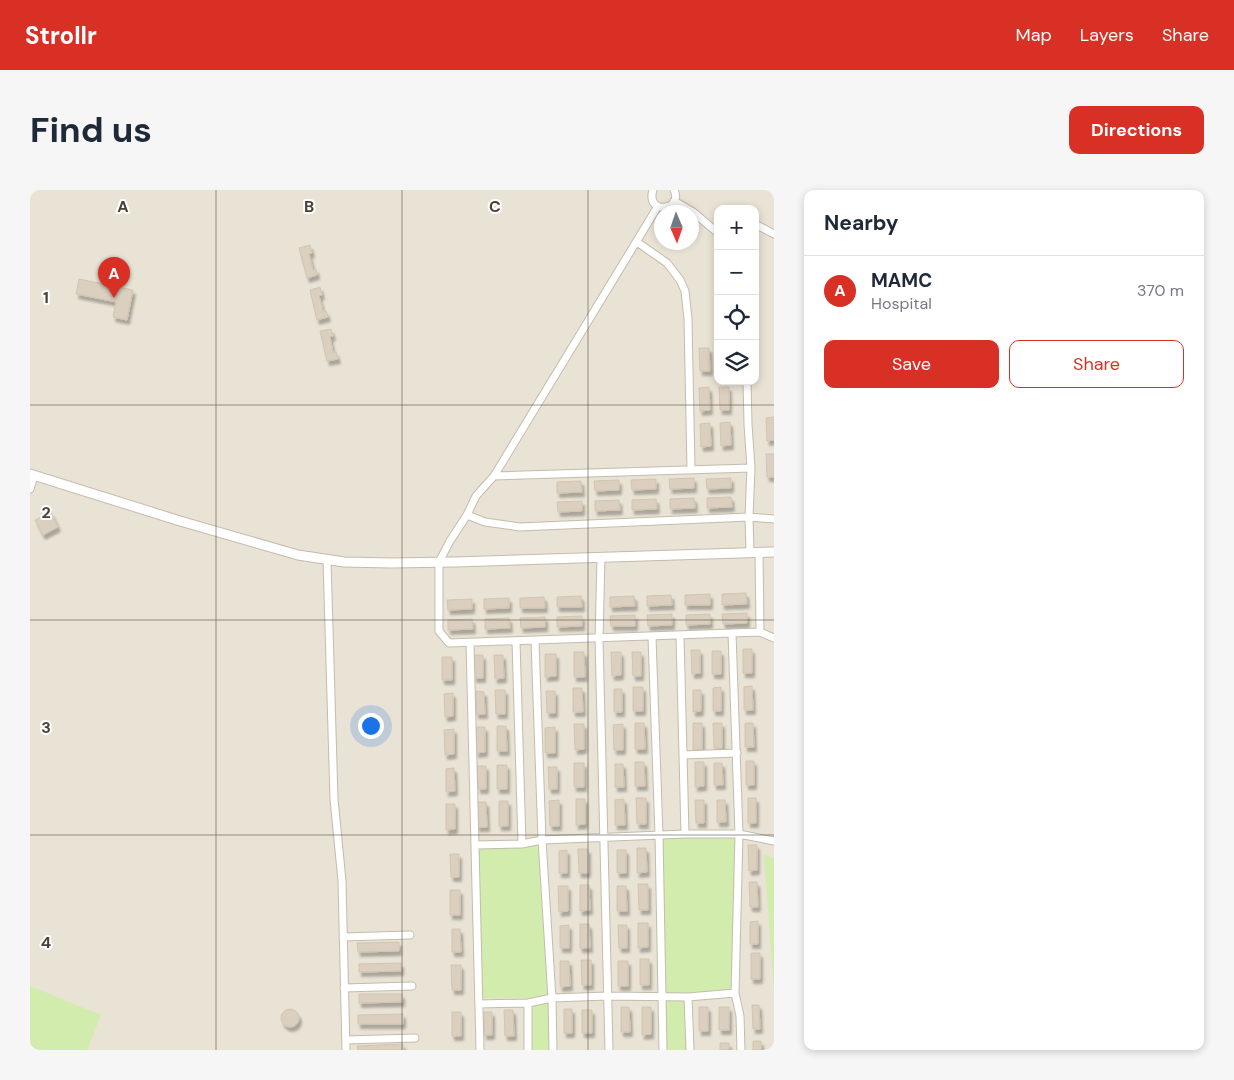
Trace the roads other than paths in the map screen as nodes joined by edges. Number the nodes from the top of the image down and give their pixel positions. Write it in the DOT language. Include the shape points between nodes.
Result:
graph roads {
  1 [pos="653,190"];
  2 [pos="674,190"];
  3 [pos="674,201"];
  4 [pos="657,205"];
  5 [pos="671,205"];
  6 [pos="654,213"];
  7 [pos="759,226"];
  8 [pos="714,230"];
  9 [pos="774,234"];
  10 [pos="637,242"];
  11 [pos="747,385"];
  12 [pos="751,468"];
  13 [pos="691,469"];
  14 [pos="32,475"];
  15 [pos="494,476"];
  16 [pos="30,489"];
  17 [pos="467,515"];
  18 [pos="749,517"];
  19 [pos="774,519"];
  20 [pos="755,552"];
  21 [pos="774,552"];
  22 [pos="601,557"];
  23 [pos="327,560"];
  24 [pos="440,562"];
  25 [pos="760,632"];
  26 [pos="732,633"];
  27 [pos="652,636"];
  28 [pos="680,636"];
  29 [pos="774,638"];
  30 [pos="599,639"];
  31 [pos="516,641"];
  32 [pos="535,641"];
  33 [pos="470,643"];
  34 [pos="737,753"];
  35 [pos="683,755"];
  36 [pos="685,834"];
  37 [pos="739,834"];
  38 [pos="659,835"];
  39 [pos="604,837"];
  40 [pos="542,840"];
  41 [pos="774,841"];
  42 [pos="522,844"];
  43 [pos="475,845"];
  44 [pos="410,935"];
  45 [pos="343,937"];
  46 [pos="412,986"];
  47 [pos="344,988"];
  48 [pos="735,993"];
  49 [pos="608,996"];
  50 [pos="662,996"];
  51 [pos="688,996"];
  52 [pos="552,998"];
  53 [pos="528,1003"];
  54 [pos="479,1004"];
  55 [pos="415,1038"];
  56 [pos="346,1040"];
  57 [pos="346,1050"];
  58 [pos="480,1050"];
  59 [pos="528,1050"];
  60 [pos="553,1050"];
  61 [pos="609,1050"];
  62 [pos="663,1050"];
  63 [pos="690,1050"];
  64 [pos="742,1050"];
  1 -- 4 [label="street" via="653,200"];
  2 -- 3 [label="street"];
  3 -- 5 [label="street"];
  3 -- 8 [label="street"];
  6 -- 10 [label="street"];
  7 -- 9 [label="street"];
  10 -- 13 [label="street" via="667,263 685,292"];
  10 -- 15 [label="street"];
  11 -- 12 [label="street"];
  12 -- 13 [label="street"];
  12 -- 18 [label="street"];
  13 -- 15 [label="street"];
  14 -- 16 [label="street"];
  14 -- 23 [label="street" via="298,555"];
  15 -- 17 [label="street" via="476,496"];
  17 -- 18 [label="street" via="486,522 520,527"];
  17 -- 24 [label="street"];
  18 -- 19 [label="street"];
  18 -- 20 [label="street"];
  20 -- 21 [label="street"];
  20 -- 22 [label="street"];
  20 -- 25 [label="street"];
  22 -- 24 [label="street"];
  22 -- 30 [label="street"];
  23 -- 24 [label="street"];
  23 -- 45 [label="street" via="334,799 342,881"];
  24 -- 33 [label="street" via="439,631 449,644"];
  25 -- 26 [label="street"];
  25 -- 29 [label="street"];
  26 -- 28 [label="street"];
  26 -- 34 [label="street"];
  27 -- 28 [label="street"];
  27 -- 30 [label="street"];
  27 -- 38 [label="street"];
  28 -- 35 [label="street"];
  30 -- 32 [label="street"];
  30 -- 39 [label="street"];
  31 -- 32 [label="street"];
  31 -- 33 [label="street"];
  31 -- 42 [label="street"];
  32 -- 40 [label="street"];
  33 -- 43 [label="street"];
  34 -- 35 [label="street"];
  34 -- 37 [label="street"];
  35 -- 36 [label="street"];
  36 -- 37 [label="street"];
  36 -- 38 [label="street"];
  37 -- 41 [label="street"];
  37 -- 48 [label="street"];
  38 -- 39 [label="street"];
  38 -- 50 [label="street"];
  39 -- 40 [label="street"];
  39 -- 49 [label="street"];
  40 -- 42 [label="street"];
  40 -- 52 [label="street"];
  42 -- 43 [label="street"];
  43 -- 54 [label="street"];
  44 -- 45 [label="street"];
  45 -- 47 [label="street"];
  46 -- 47 [label="street"];
  47 -- 56 [label="street"];
  48 -- 51 [label="street"];
  48 -- 64 [label="street"];
  49 -- 50 [label="street"];
  49 -- 52 [label="street"];
  49 -- 61 [label="street"];
  50 -- 51 [label="street"];
  50 -- 62 [label="street"];
  51 -- 63 [label="street"];
  52 -- 53 [label="street"];
  52 -- 60 [label="street"];
  53 -- 54 [label="street"];
  53 -- 59 [label="street"];
  54 -- 58 [label="street"];
  55 -- 56 [label="street"];
  56 -- 57 [label="street"];
}
